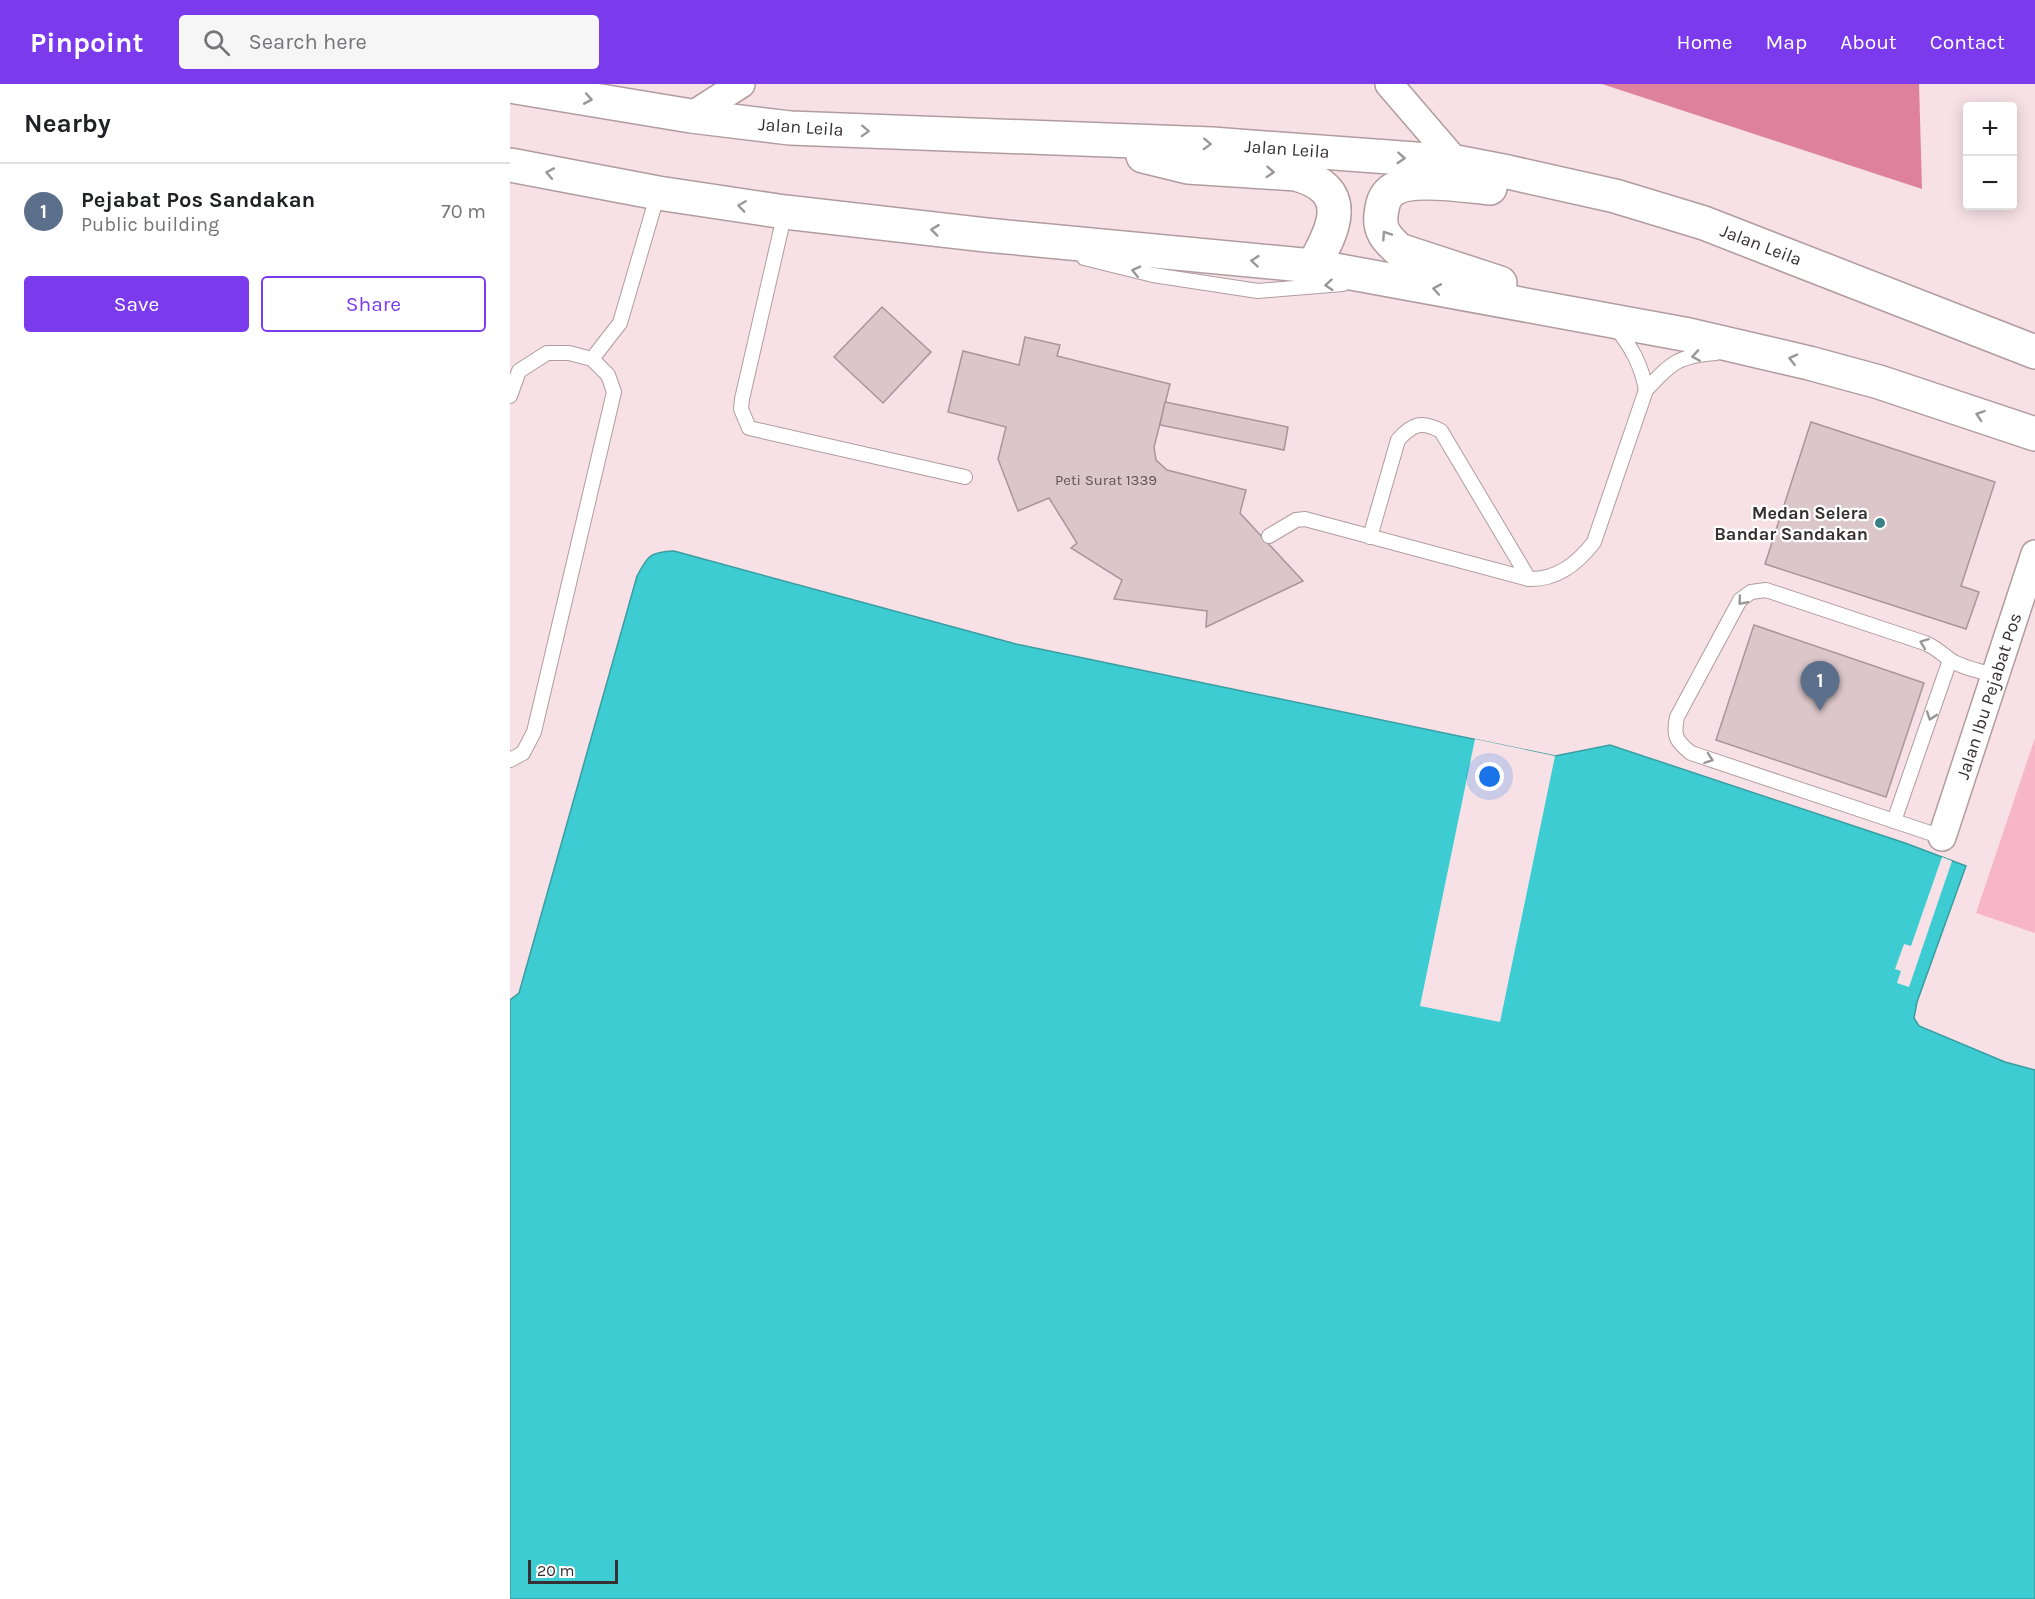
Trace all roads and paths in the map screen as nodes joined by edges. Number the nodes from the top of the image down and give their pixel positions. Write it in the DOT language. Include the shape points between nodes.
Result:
graph roads {
  1 [pos="741,84"];
  2 [pos="1389,84"];
  3 [pos="510,86"];
  4 [pos="691,116"];
  5 [pos="1068,139"];
  6 [pos="1456,162"];
  7 [pos="510,165"];
  8 [pos="658,193"];
  9 [pos="1615,196"];
  10 [pos="785,212"];
  11 [pos="986,235"];
  12 [pos="1313,266"];
  13 [pos="1387,280"];
  14 [pos="1574,313"];
  15 [pos="1610,321"];
  16 [pos="1754,350"];
  17 [pos="2035,352"];
  18 [pos="592,359"];
  19 [pos="1646,390"];
  20 [pos="510,396"];
  21 [pos="2035,434"];
  22 [pos="964,477"];
  23 [pos="1269,536"];
  24 [pos="1370,537"];
  25 [pos="2035,554"];
  26 [pos="1529,579"];
  27 [pos="1950,660"];
  28 [pos="1995,675"];
  29 [pos="510,760"];
  30 [pos="1894,821"];
  31 [pos="1942,837"];
  1 -- 4 [label="street"];
  2 -- 6 [label="street"];
  3 -- 4 [label="main road, Jalan Leila, one-way"];
  4 -- 5 [label="main road, Jalan Leila, one-way" via="790,128"];
  5 -- 6 [label="main road, Jalan Leila, one-way" via="1212,144"];
  5 -- 12 [label="main road, one-way" via="1188,167 1311,178 1325,188 1336,213 1332,231"];
  6 -- 9 [label="main road, Jalan Leila"];
  8 -- 7 [label="main road, one-way"];
  10 -- 8 [label="main road, one-way"];
  8 -- 18 [label="lane" via="620,323"];
  14 -- 9 [label="main road, one-way" via="1504,284 1399,250 1386,239 1380,225 1382,205 1390,192 1422,183"];
  9 -- 17 [label="main road, Jalan Leila" via="1704,223"];
  11 -- 10 [label="main road, one-way"];
  10 -- 22 [label="lane" via="742,399 741,409 749,428"];
  12 -- 11 [label="main road, one-way"];
  13 -- 11 [label="lane, one-way" via="1258,291 1153,275"];
  12 -- 13 [label="main road"];
  14 -- 13 [label="main road, one-way"];
  14 -- 15 [label="main road"];
  15 -- 16 [label="main road"];
  15 -- 19 [label="lane" via="1642,368"];
  16 -- 19 [label="lane, one-way" via="1691,355 1665,370"];
  21 -- 16 [label="main road, one-way" via="1879,382"];
  18 -- 20 [label="lane" via="548,353 519,371"];
  18 -- 29 [label="lane" via="608,375 614,392 534,732 523,753"];
  19 -- 26 [label="lane" via="1594,542 1585,554 1553,576"];
  23 -- 24 [label="lane" via="1305,519"];
  24 -- 26 [label="lane"];
  24 -- 26 [label="lane" via="1398,440 1417,425 1429,425 1441,431"];
  25 -- 28 [label="street, Jalan Ibu Pejabat Pos"];
  27 -- 28 [label="lane"];
  27 -- 30 [label="lane, one-way"];
  27 -- 30 [label="lane, one-way" via="1925,643 1766,590 1751,592 1740,600 1677,717 1674,730 1679,744 1691,753"];
  28 -- 31 [label="street, Jalan Ibu Pejabat Pos"];
  30 -- 31 [label="lane"];
}
